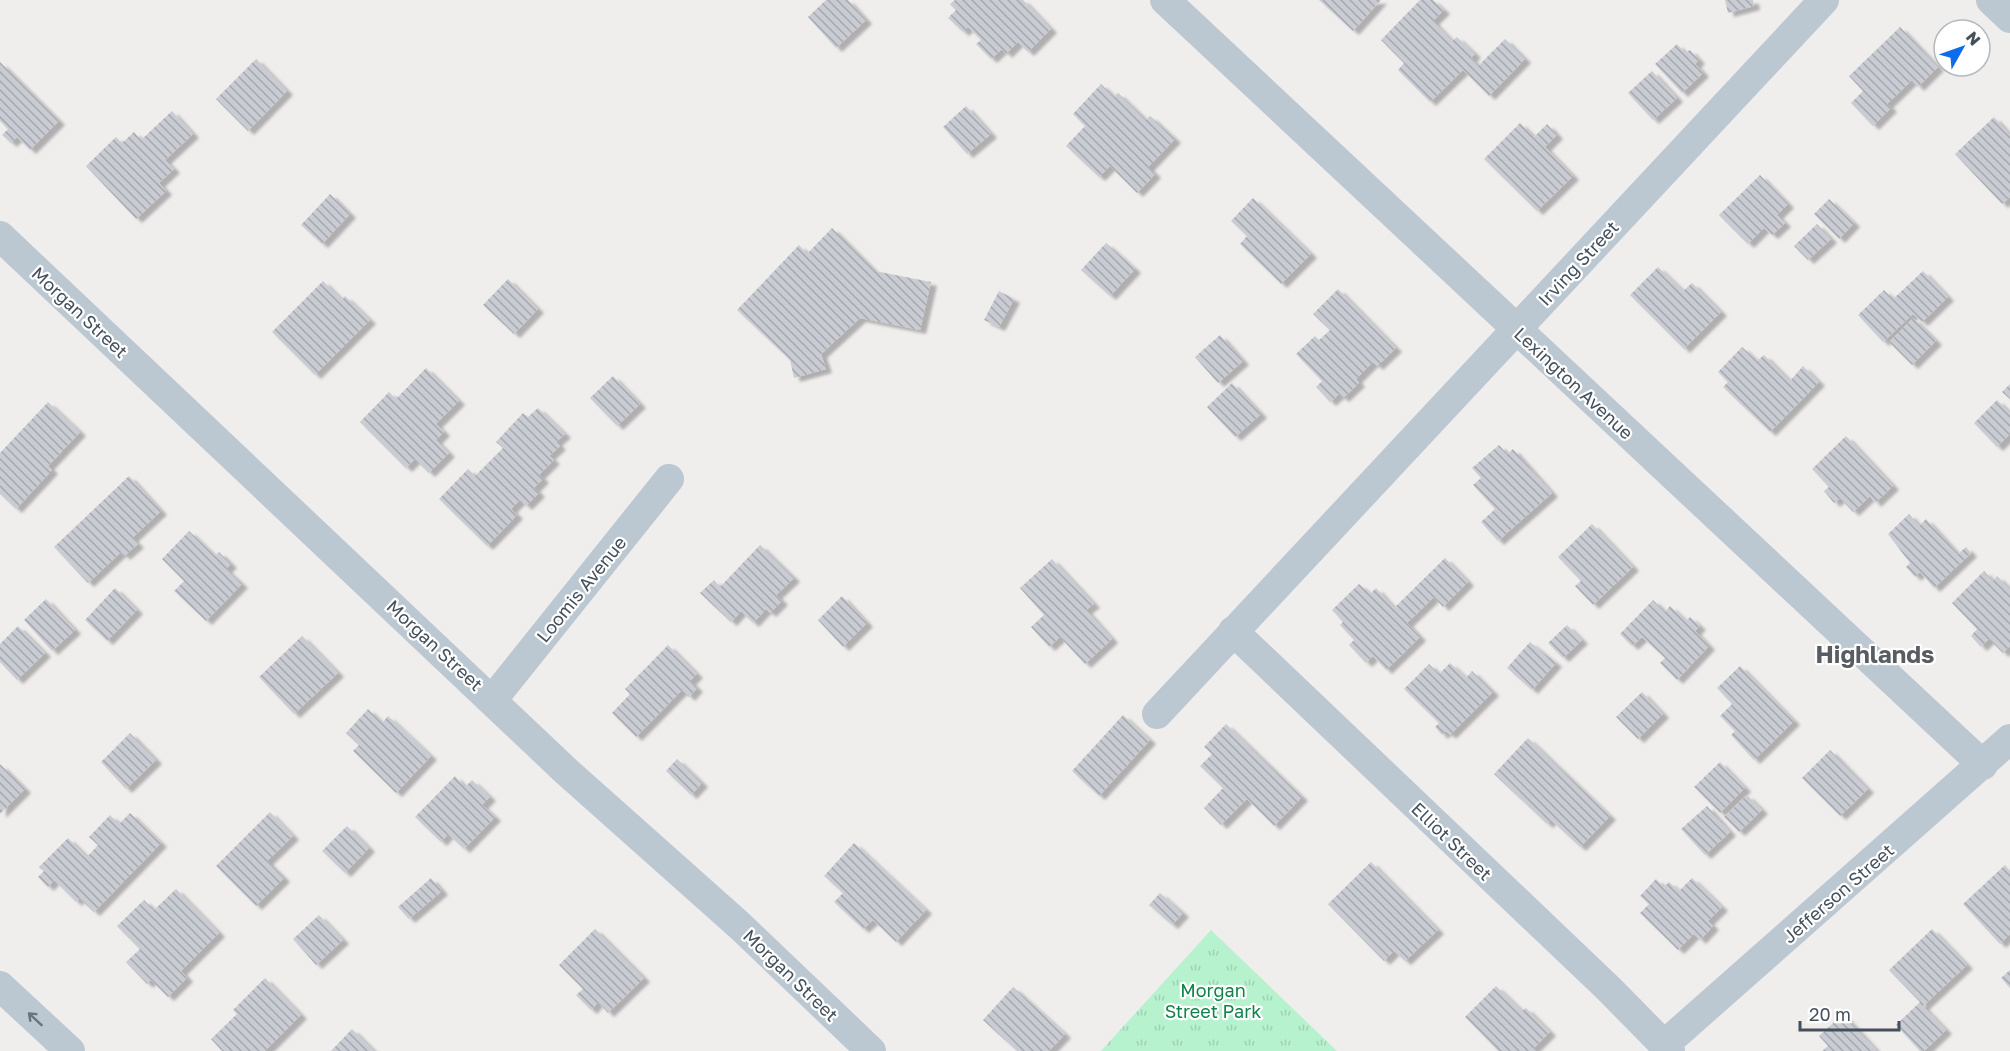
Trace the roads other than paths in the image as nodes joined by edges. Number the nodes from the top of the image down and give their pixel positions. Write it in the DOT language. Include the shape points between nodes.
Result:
graph roads {
  1 [pos="1165,0"];
  2 [pos="1824,0"];
  3 [pos="1991,0"];
  4 [pos="2010,18"];
  5 [pos="0,236"];
  6 [pos="1515,330"];
  7 [pos="669,479"];
  8 [pos="1233,631"];
  9 [pos="493,699"];
  10 [pos="1157,714"];
  11 [pos="2010,739"];
  12 [pos="1983,765"];
  13 [pos="0,986"];
  14 [pos="1667,1048"];
  15 [pos="70,1051"];
  16 [pos="871,1051"];
  1 -- 6 [label="street, Lexington Avenue"];
  2 -- 6 [label="street, Irving Street"];
  3 -- 4 [label="street"];
  5 -- 9 [label="street, Morgan Street"];
  6 -- 8 [label="street, Irving Street"];
  6 -- 12 [label="street, Lexington Avenue"];
  7 -- 9 [label="street, Loomis Avenue"];
  8 -- 10 [label="street, Irving Street"];
  8 -- 14 [label="street, Elliot Street" via="1610,989"];
  9 -- 16 [label="street, Morgan Street"];
  11 -- 12 [label="street, Jefferson Street"];
  12 -- 14 [label="street, Jefferson Street"];
  15 -- 13 [label="street, one-way"];
}
